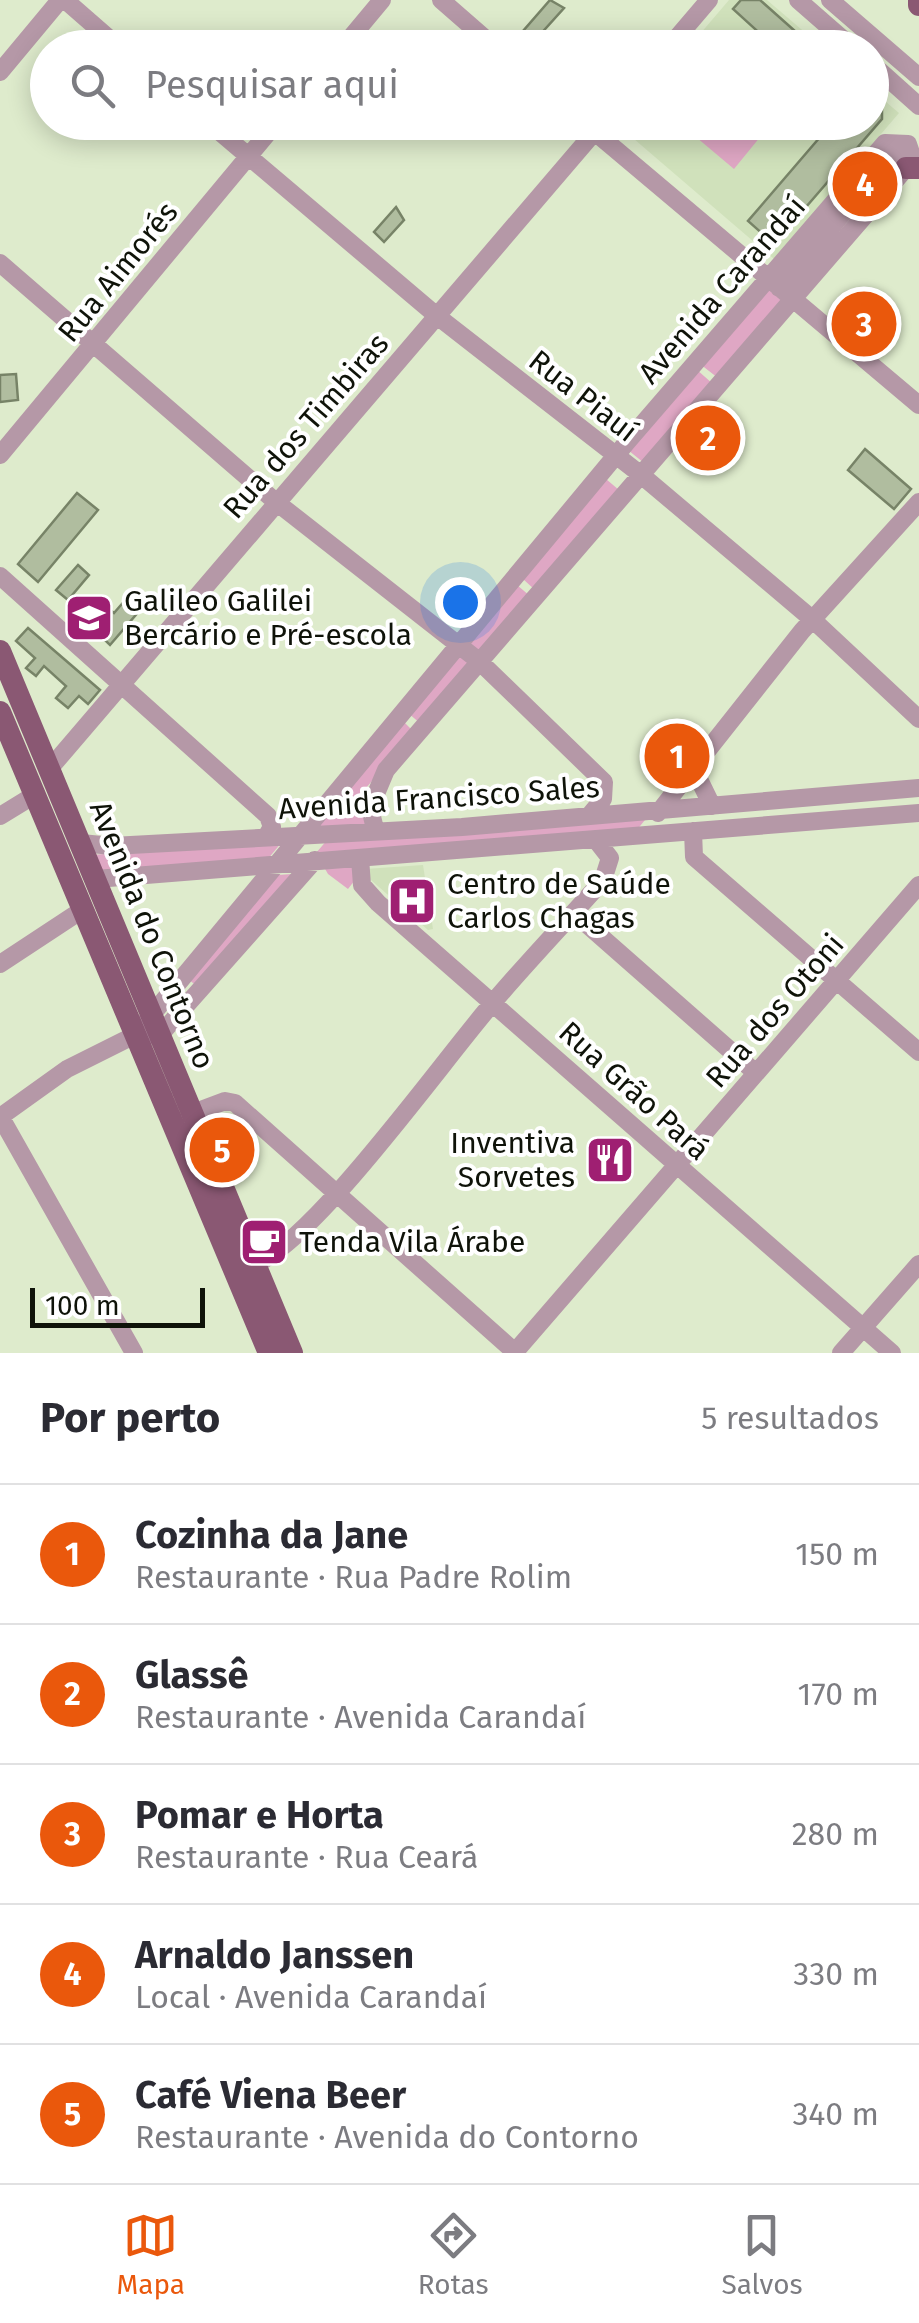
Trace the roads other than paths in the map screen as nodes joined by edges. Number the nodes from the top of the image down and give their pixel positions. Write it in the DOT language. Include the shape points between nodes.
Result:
graph roads {
  1 [pos="62,0"];
  2 [pos="382,0"];
  3 [pos="441,0"];
  4 [pos="709,0"];
  5 [pos="798,0"];
  6 [pos="830,0"];
  7 [pos="36,30"];
  8 [pos="98,30"];
  9 [pos="357,30"];
  10 [pos="475,30"];
  11 [pos="683,30"];
  12 [pos="832,30"];
  13 [pos="865,30"];
  14 [pos="30,37"];
  15 [pos="889,51"];
  16 [pos="0,72"];
  17 [pos="919,77"];
  18 [pos="889,79"];
  19 [pos="919,106"];
  20 [pos="229,140"];
  21 [pos="262,140"];
  22 [pos="582,140"];
  23 [pos="610,140"];
  24 [pos="248,156"];
  25 [pos="908,162"];
  26 [pos="0,262"];
  27 [pos="780,289"];
  28 [pos="437,316"];
  29 [pos="94,346"];
  30 [pos="695,363"];
  31 [pos="718,384"];
  32 [pos="919,405"];
  33 [pos="0,455"];
  34 [pos="616,456"];
  35 [pos="640,474"];
  36 [pos="276,502"];
  37 [pos="919,502"];
  38 [pos="0,576"];
  39 [pos="516,580"];
  40 [pos="8,593"];
  41 [pos="535,596"];
  42 [pos="812,620"];
  43 [pos="461,646"];
  44 [pos="0,651"];
  45 [pos="479,660"];
  46 [pos="122,681"];
  47 [pos="0,712"];
  48 [pos="401,714"];
  49 [pos="919,718"];
  50 [pos="420,732"];
  51 [pos="51,767"];
  52 [pos="694,769"];
  53 [pos="919,788"];
  54 [pos="38,800"];
  55 [pos="712,806"];
  56 [pos="660,810"];
  57 [pos="919,814"];
  58 [pos="0,816"];
  59 [pos="588,816"];
  60 [pos="462,827"];
  61 [pos="375,830"];
  62 [pos="693,831"];
  63 [pos="333,832"];
  64 [pos="298,834"];
  65 [pos="638,836"];
  66 [pos="266,837"];
  67 [pos="596,840"];
  68 [pos="82,844"];
  69 [pos="463,851"];
  70 [pos="360,858"];
  71 [pos="315,860"];
  72 [pos="273,865"];
  73 [pos="96,879"];
  74 [pos="919,885"];
  75 [pos="82,910"];
  76 [pos="574,913"];
  77 [pos="0,964"];
  78 [pos="838,982"];
  79 [pos="172,988"];
  80 [pos="493,1002"];
  81 [pos="188,1003"];
  82 [pos="150,1013"];
  83 [pos="147,1035"];
  84 [pos="919,1052"];
  85 [pos="756,1073"];
  86 [pos="193,1113"];
  87 [pos="0,1117"];
  88 [pos="676,1166"];
  89 [pos="336,1192"];
  90 [pos="255,1264"];
  91 [pos="919,1264"];
  92 [pos="863,1328"];
  93 [pos="134,1353"];
  94 [pos="269,1353"];
  95 [pos="292,1353"];
  96 [pos="515,1353"];
  97 [pos="841,1353"];
  98 [pos="892,1353"];
  1 -- 7 [label="street"];
  1 -- 8 [label="street"];
  2 -- 9 [label="street"];
  3 -- 10 [label="street"];
  4 -- 11 [label="street"];
  5 -- 12 [label="street"];
  6 -- 13 [label="street"];
  14 -- 16 [label="street"];
  15 -- 17 [label="street"];
  18 -- 19 [label="street"];
  20 -- 24 [label="street, Rua Piauí"];
  21 -- 24 [label="street, Rua Aimorés"];
  22 -- 28 [label="street, Rua dos Timbiras"];
  23 -- 27 [label="street"];
  24 -- 28 [label="street, Rua Piauí"];
  24 -- 29 [label="street, Rua Aimorés"];
  25 -- 27 [label="street, Avenida Carandaí"];
  25 -- 27 [label="street, Avenida Carandaí" via="908,144 884,143"];
  26 -- 29 [label="street"];
  27 -- 30 [label="street, Avenida Carandaí"];
  27 -- 31 [label="street, Avenida Carandaí"];
  27 -- 32 [label="street"];
  28 -- 34 [label="street, Rua Piauí"];
  28 -- 36 [label="street, Rua dos Timbiras"];
  29 -- 33 [label="street, Rua Aimorés"];
  29 -- 36 [label="street"];
  30 -- 31 [label="street"];
  30 -- 34 [label="street, Avenida Carandaí"];
  31 -- 35 [label="street, Avenida Carandaí"];
  34 -- 35 [label="street, Rua Piauí"];
  34 -- 39 [label="street, Avenida Carandaí"];
  35 -- 41 [label="street, Avenida Carandaí"];
  35 -- 42 [label="street, Rua Piauí"];
  36 -- 43 [label="street"];
  36 -- 46 [label="street, Rua dos Timbiras"];
  37 -- 42 [label="street"];
  38 -- 40 [label="street"];
  39 -- 41 [label="street"];
  39 -- 43 [label="street, Avenida Carandaí"];
  40 -- 46 [label="street"];
  41 -- 45 [label="street, Avenida Carandaí"];
  42 -- 49 [label="street, Rua Piauí"];
  42 -- 52 [label="street"];
  43 -- 45 [label="street"];
  43 -- 48 [label="street, Avenida Carandaí"];
  44 -- 51 [label="main road, Avenida do Contorno"];
  45 -- 50 [label="street, Avenida Carandaí"];
  45 -- 59 [label="street" via="604,782 603,798"];
  46 -- 51 [label="street, Rua dos Timbiras"];
  46 -- 66 [label="street" via="268,816 272,827"];
  47 -- 54 [label="main road, Avenida do Contorno"];
  48 -- 50 [label="street"];
  48 -- 64 [label="street, Avenida Carandaí"];
  50 -- 61 [label="street, Avenida Carandaí" via="379,782 370,808"];
  51 -- 68 [label="main road, Avenida do Contorno"];
  52 -- 55 [label="street"];
  52 -- 56 [label="street"];
  53 -- 55 [label="street, Avenida Francisco Sales"];
  54 -- 58 [label="street"];
  54 -- 73 [label="main road" via="74,869"];
  54 -- 75 [label="main road, Avenida do Contorno"];
  55 -- 56 [label="street, Avenida Francisco Sales"];
  56 -- 59 [label="street, Avenida Francisco Sales"];
  56 -- 65 [label="street"];
  57 -- 62 [label="street, Avenida Francisco Sales"];
  59 -- 60 [label="street, Avenida Francisco Sales"];
  60 -- 61 [label="street, Avenida Francisco Sales"];
  60 -- 69 [label="street"];
  61 -- 63 [label="street, Avenida Francisco Sales"];
  62 -- 65 [label="street, Avenida Francisco Sales"];
  62 -- 78 [label="street" via="694,858"];
  63 -- 64 [label="street, Avenida Francisco Sales"];
  63 -- 72 [label="street"];
  64 -- 66 [label="street, Avenida Francisco Sales"];
  64 -- 72 [label="street, Avenida Carandaí"];
  65 -- 67 [label="street, Avenida Francisco Sales"];
  66 -- 68 [label="street, Avenida Francisco Sales"];
  67 -- 69 [label="street, Avenida Francisco Sales"];
  67 -- 76 [label="street" via="611,865"];
  68 -- 73 [label="main road, Avenida do Contorno"];
  69 -- 70 [label="street, Avenida Francisco Sales"];
  70 -- 71 [label="street, Avenida Francisco Sales"];
  70 -- 80 [label="street, Rua Grão Pará" via="369,894"];
  71 -- 72 [label="street, Avenida Francisco Sales"];
  71 -- 81 [label="street"];
  72 -- 73 [label="street, Avenida Francisco Sales"];
  72 -- 79 [label="street, Avenida Carandaí"];
  73 -- 82 [label="main road, Avenida do Contorno"];
  74 -- 78 [label="street, Rua dos Otoni"];
  75 -- 77 [label="street"];
  75 -- 83 [label="main road, Avenida do Contorno"];
  76 -- 80 [label="street"];
  76 -- 85 [label="street"];
  78 -- 84 [label="street"];
  78 -- 85 [label="street, Rua dos Otoni"];
  79 -- 81 [label="street"];
  79 -- 82 [label="street, Avenida Carandaí"];
  80 -- 88 [label="street, Rua Grão Pará"];
  80 -- 89 [label="street"];
  81 -- 83 [label="street"];
  82 -- 83 [label="main road, Avenida do Contorno"];
  83 -- 86 [label="main road, Avenida do Contorno"];
  83 -- 87 [label="street" via="68,1069"];
  83 -- 94 [label="main road, Avenida do Contorno"];
  85 -- 88 [label="street, Rua dos Otoni"];
  86 -- 89 [label="street" via="235,1103"];
  86 -- 90 [label="main road, Avenida do Contorno"];
  87 -- 93 [label="street"];
  88 -- 92 [label="street, Rua Grão Pará"];
  88 -- 96 [label="street, Rua dos Otoni"];
  89 -- 90 [label="street" via="285,1246"];
  89 -- 96 [label="street"];
  90 -- 95 [label="main road, Avenida do Contorno"];
  91 -- 92 [label="street"];
  92 -- 97 [label="street"];
  92 -- 98 [label="street, Rua Grão Pará"];
}
